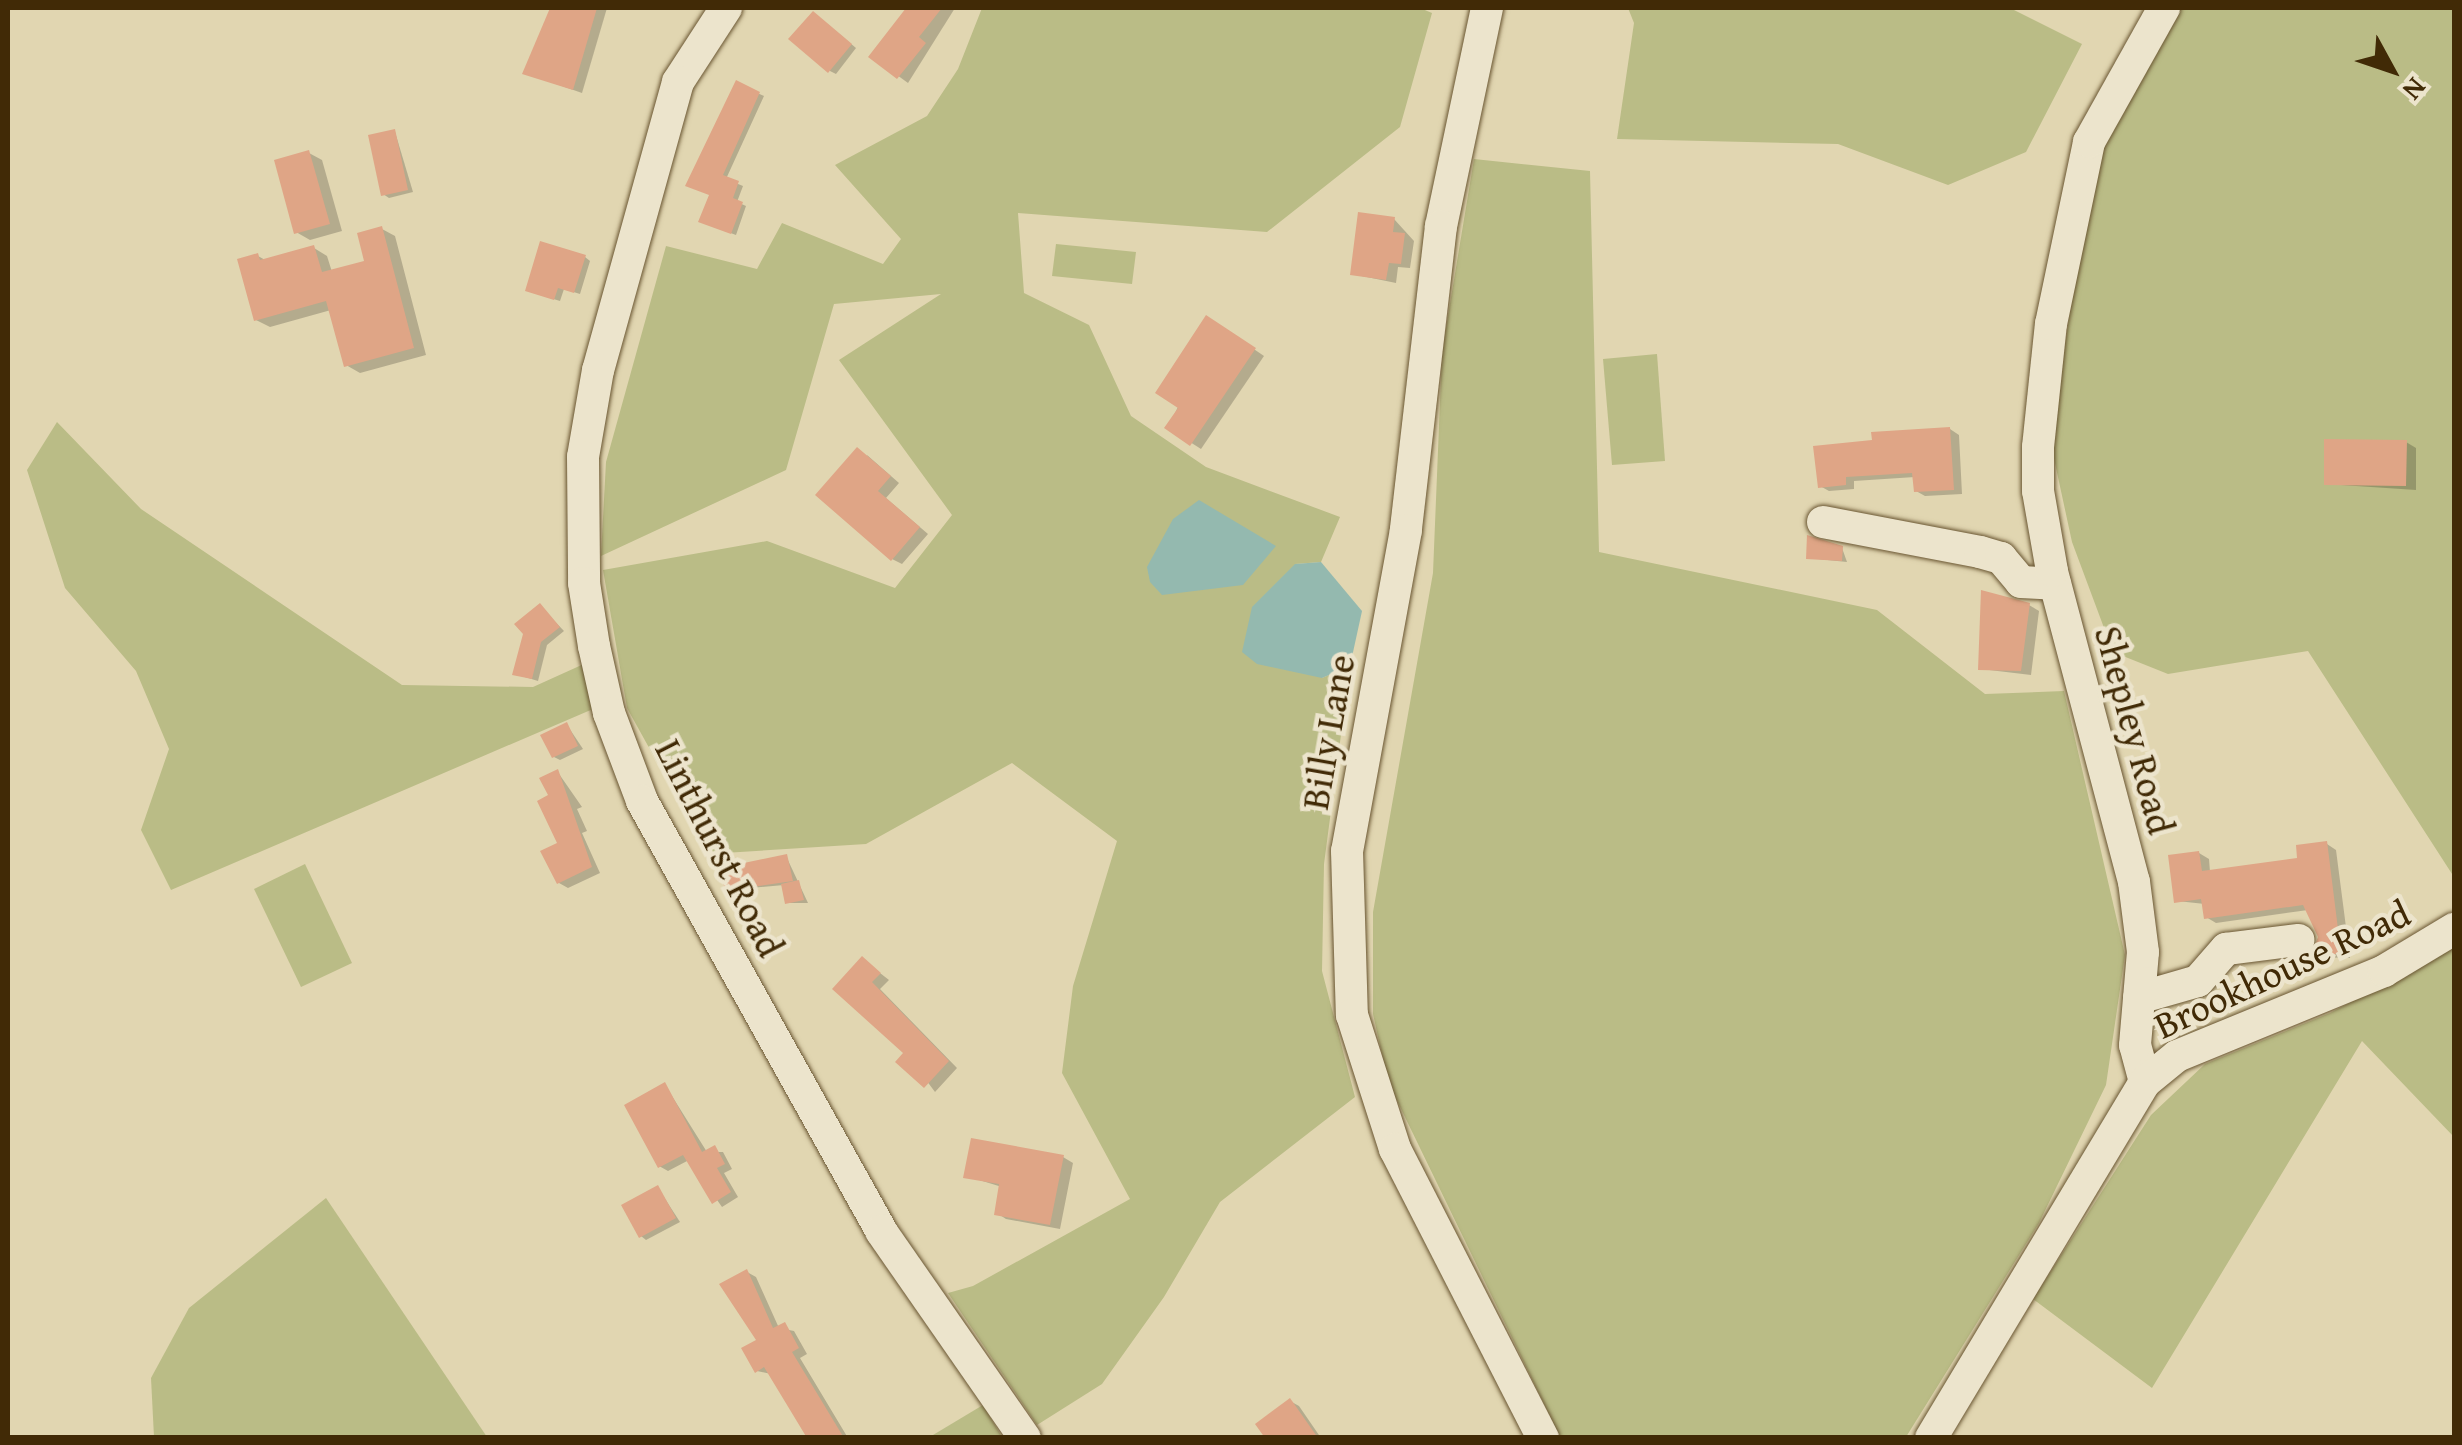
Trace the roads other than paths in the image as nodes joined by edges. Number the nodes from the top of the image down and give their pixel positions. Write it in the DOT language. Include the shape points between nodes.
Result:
graph roads {
  1 [pos="726,8"];
  2 [pos="1487,8"];
  3 [pos="2164,8"];
  4 [pos="1822,522"];
  5 [pos="2055,584"];
  6 [pos="2454,930"];
  7 [pos="2298,940"];
  8 [pos="2139,998"];
  9 [pos="2146,1082"];
  10 [pos="1026,1438"];
  11 [pos="1542,1438"];
  12 [pos="1930,1438"];
  1 -- 10 [label="street, Linthurst Road" via="678,82 598,370 583,457 584,583 594,646 609,713 642,800 881,1231"];
  2 -- 11 [label="street, Billy Lane" via="1441,226 1406,530 1347,850 1352,1015 1395,1148"];
  3 -- 5 [label="street, Shepley Road" via="2089,142 2050,324 2038,491"];
  4 -- 5 [label="street" via="1980,552 2001,558 2020,582"];
  5 -- 8 [label="street, Shepley Road" via="2134,882"];
  6 -- 9 [label="street, Brookhouse Road" via="2384,970 2177,1056"];
  7 -- 8 [label="street" via="2226,949 2198,981"];
  8 -- 9 [label="street, Shepley Road" via="2135,1045"];
  9 -- 12 [label="street"];
}
